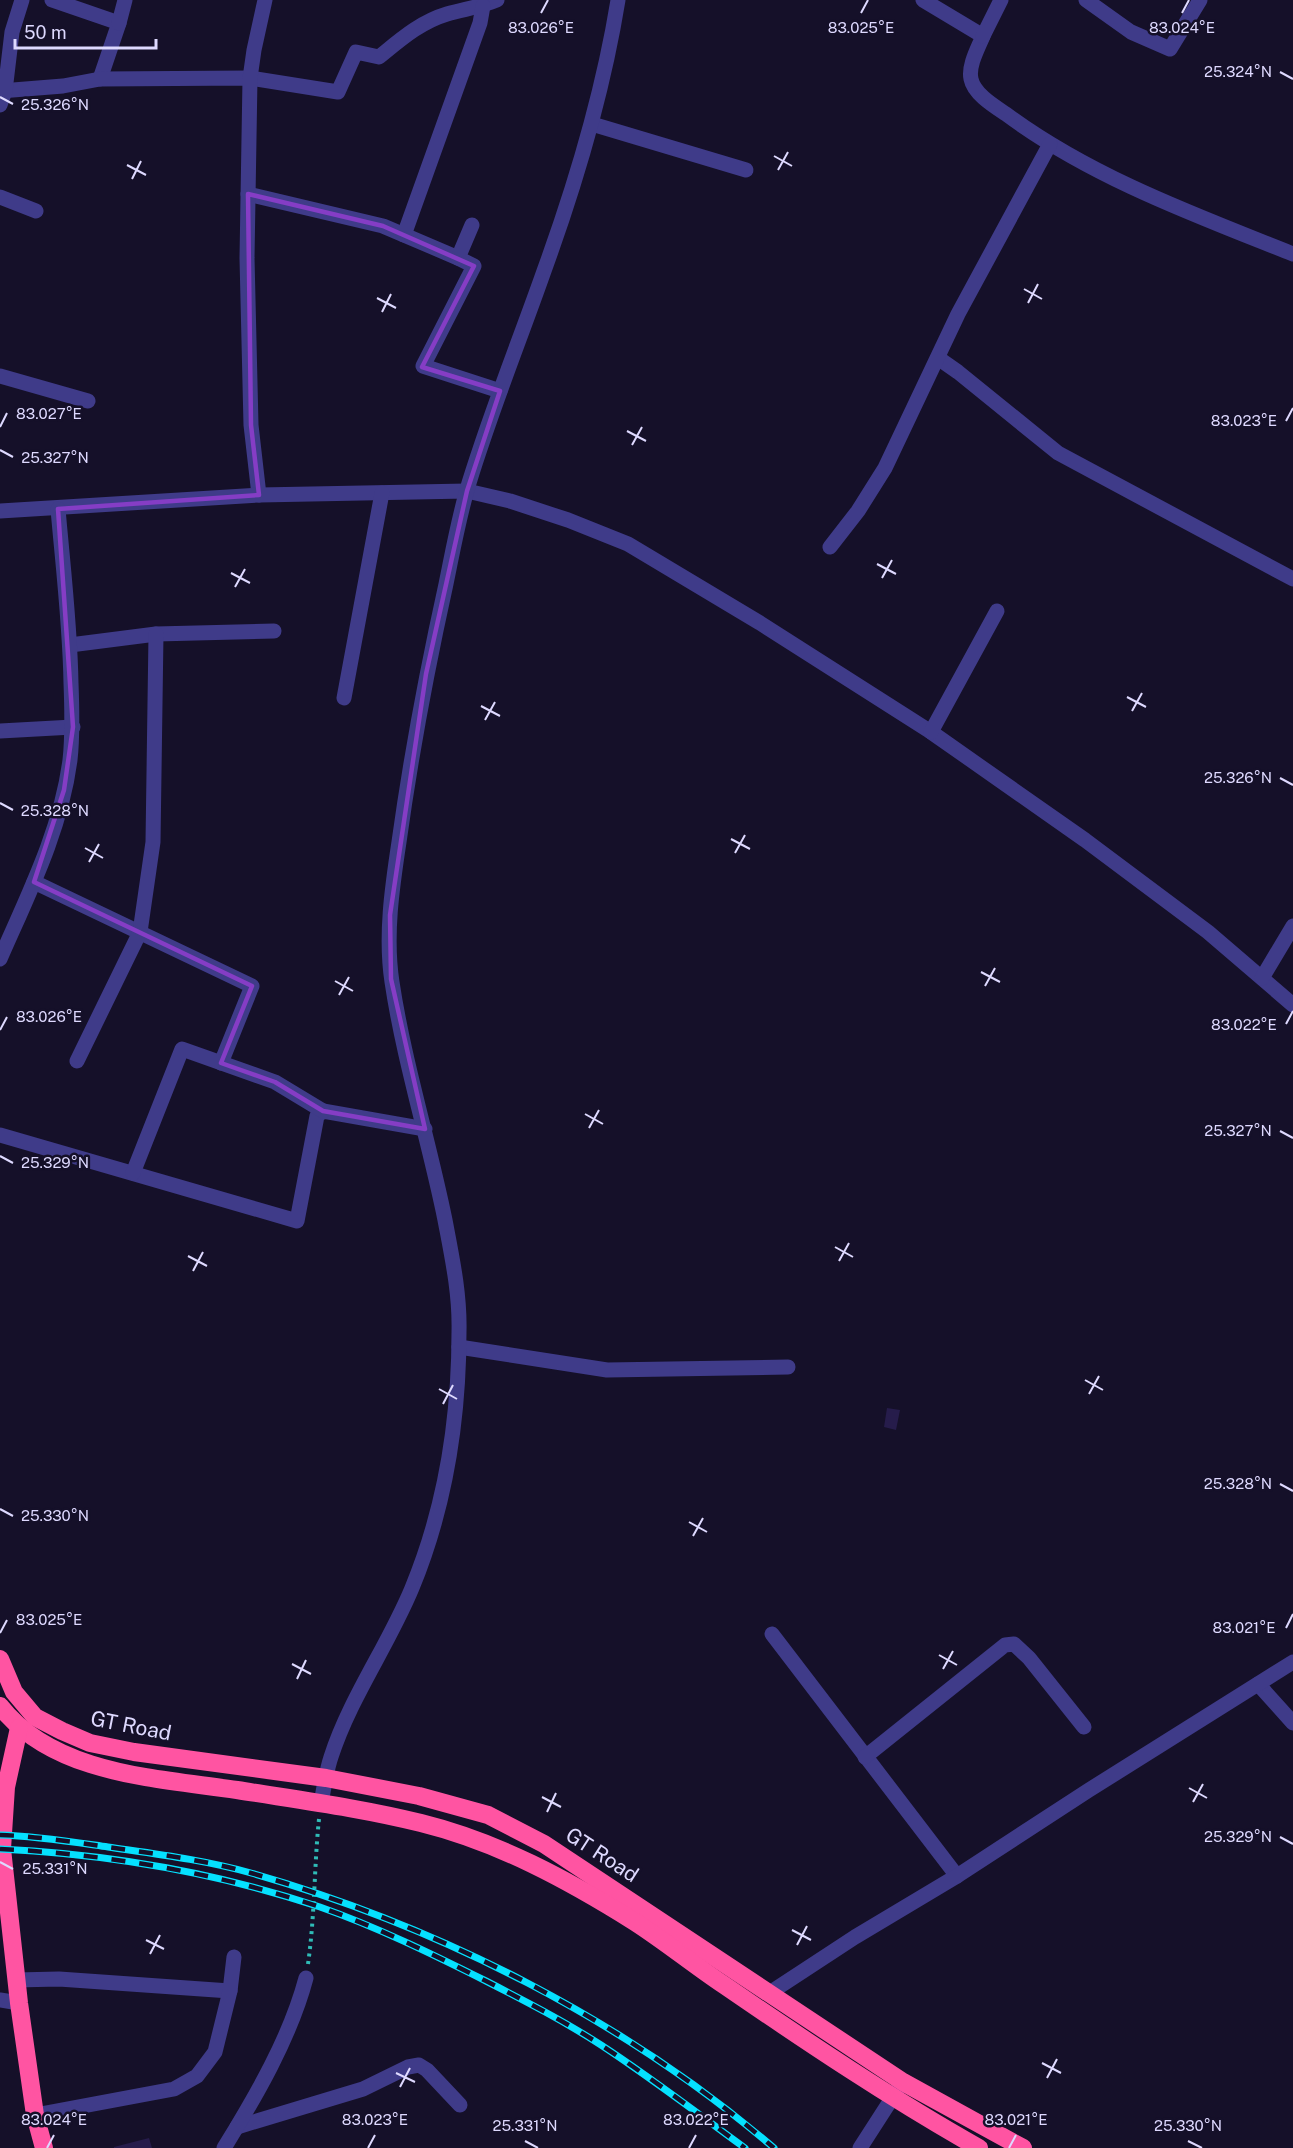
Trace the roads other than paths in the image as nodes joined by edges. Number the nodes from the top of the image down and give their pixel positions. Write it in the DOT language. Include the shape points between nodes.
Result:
graph roads {
  1 [pos="22,0"];
  2 [pos="52,0"];
  3 [pos="125,0"];
  4 [pos="265,0"];
  5 [pos="618,0"];
  6 [pos="923,0"];
  7 [pos="1001,0"];
  8 [pos="1086,0"];
  9 [pos="1200,0"];
  10 [pos="490,3"];
  11 [pos="119,23"];
  12 [pos="983,36"];
  13 [pos="250,78"];
  14 [pos="100,79"];
  15 [pos="2,96"];
  16 [pos="592,124"];
  17 [pos="1050,144"];
  18 [pos="746,170"];
  19 [pos="248,194"];
  20 [pos="0,197"];
  21 [pos="36,211"];
  22 [pos="472,225"];
  23 [pos="404,235"];
  24 [pos="1293,254"];
  25 [pos="458,258"];
  26 [pos="938,358"];
  27 [pos="0,376"];
  28 [pos="500,391"];
  29 [pos="88,401"];
  30 [pos="466,491"];
  31 [pos="382,493"];
  32 [pos="259,495"];
  33 [pos="58,509"];
  34 [pos="0,512"];
  35 [pos="830,547"];
  36 [pos="1293,579"];
  37 [pos="997,611"];
  38 [pos="274,631"];
  39 [pos="156,634"];
  40 [pos="70,645"];
  41 [pos="344,698"];
  42 [pos="73,727"];
  43 [pos="0,731"];
  44 [pos="931,732"];
  45 [pos="34,882"];
  46 [pos="1293,926"];
  47 [pos="140,932"];
  48 [pos="0,959"];
  49 [pos="1262,978"];
  50 [pos="1293,1005"];
  51 [pos="77,1061"];
  52 [pos="220,1063"];
  53 [pos="323,1111"];
  54 [pos="425,1129"];
  55 [pos="0,1135"];
  56 [pos="133,1173"];
  57 [pos="459,1347"];
  58 [pos="788,1367"];
  59 [pos="772,1634"];
  60 [pos="0,1659"];
  61 [pos="1293,1662"];
  62 [pos="1258,1684"];
  63 [pos="0,1706"];
  64 [pos="1293,1723"];
  65 [pos="1084,1727"];
  66 [pos="19,1728"];
  67 [pos="865,1757"];
  68 [pos="6,1759"];
  69 [pos="326,1778"];
  70 [pos="321,1803"];
  71 [pos="957,1876"];
  72 [pos="234,1957"];
  73 [pos="306,1978"];
  74 [pos="16,1980"];
  75 [pos="230,1991"];
  76 [pos="768,1994"];
  77 [pos="0,2000"];
  78 [pos="18,2003"];
  79 [pos="898,2089"];
  80 [pos="460,2105"];
  81 [pos="35,2115"];
  82 [pos="237,2127"];
  83 [pos="44,2148"];
  84 [pos="224,2148"];
  85 [pos="860,2148"];
  86 [pos="979,2148"];
  87 [pos="1023,2148"];
  1 -- 15 [label="street" via="12,32"];
  2 -- 11 [label="street"];
  3 -- 11 [label="street"];
  4 -- 13 [label="street"];
  5 -- 16 [label="street"];
  6 -- 12 [label="street"];
  7 -- 12 [label="street"];
  8 -- 9 [label="street" via="1131,32 1170,49"];
  10 -- 13 [label="street" via="446,14 416,28 379,57 356,52 338,92"];
  10 -- 23 [label="street"];
  11 -- 14 [label="street"];
  12 -- 17 [label="street" via="972,68 976,91"];
  13 -- 14 [label="street"];
  13 -- 19 [label="street"];
  14 -- 15 [label="street"];
  16 -- 18 [label="street"];
  16 -- 28 [label="street" via="552,250"];
  17 -- 24 [label="street" via="1116,179"];
  17 -- 26 [label="street"];
  19 -- 23 [label="street" via="383,226"];
  19 -- 32 [label="street" via="251,425"];
  20 -- 21 [label="street"];
  22 -- 25 [label="street"];
  23 -- 25 [label="street"];
  25 -- 28 [label="street" via="474,266 423,366"];
  26 -- 35 [label="street" via="885,468"];
  26 -- 36 [label="street" via="1058,453"];
  27 -- 29 [label="street"];
  28 -- 30 [label="street"];
  30 -- 31 [label="street"];
  30 -- 44 [label="street" via="510,501 628,544"];
  30 -- 54 [label="street" via="424,684 390,915 391,979"];
  31 -- 32 [label="street"];
  31 -- 41 [label="street"];
  32 -- 33 [label="street"];
  33 -- 34 [label="street"];
  33 -- 40 [label="street"];
  37 -- 44 [label="street"];
  38 -- 39 [label="street"];
  39 -- 40 [label="street"];
  39 -- 47 [label="street" via="153,842"];
  40 -- 42 [label="street"];
  42 -- 43 [label="street"];
  42 -- 45 [label="street" via="64,790"];
  44 -- 49 [label="street" via="1085,840 1208,932"];
  45 -- 47 [label="street"];
  45 -- 48 [label="street"];
  46 -- 49 [label="street"];
  47 -- 51 [label="street"];
  47 -- 52 [label="street" via="252,986"];
  49 -- 50 [label="street"];
  52 -- 53 [label="street" via="275,1082"];
  52 -- 56 [label="street" via="182,1049"];
  53 -- 54 [label="street"];
  53 -- 56 [label="street" via="318,1116 297,1221"];
  54 -- 57 [label="street" via="452,1253"];
  55 -- 56 [label="street"];
  57 -- 58 [label="street" via="606,1370"];
  57 -- 69 [label="street" via="452,1440 425,1553 398,1618 339,1736"];
  59 -- 67 [label="street"];
  60 -- 69 [label="highway, GT Road" via="14,1692 35,1717 90,1743"];
  61 -- 62 [label="street"];
  62 -- 64 [label="street"];
  62 -- 71 [label="street"];
  63 -- 66 [label="highway, GT Road"];
  65 -- 67 [label="street" via="1025,1653 1014,1644 1005,1645"];
  66 -- 68 [label="highway"];
  66 -- 70 [label="highway, GT Road" via="69,1756 109,1770"];
  67 -- 71 [label="street"];
  68 -- 74 [label="highway" via="2,1849"];
  69 -- 70 [label="street"];
  69 -- 76 [label="highway, GT Road" via="419,1796 488,1815 553,1850"];
  70 -- 79 [label="highway, GT Road" via="422,1823 530,1862 635,1922 726,1986"];
  71 -- 76 [label="street"];
  72 -- 75 [label="street"];
  73 -- 82 [label="street" via="275,2056"];
  74 -- 75 [label="street" via="59,1979"];
  74 -- 78 [label="highway"];
  75 -- 81 [label="street" via="215,2052 197,2076 174,2089"];
  76 -- 79 [label="highway, GT Road"];
  77 -- 78 [label="street"];
  78 -- 81 [label="highway"];
  79 -- 85 [label="street"];
  79 -- 86 [label="highway, GT Road"];
  79 -- 87 [label="highway, GT Road"];
  80 -- 82 [label="street" via="419,2065 363,2089"];
  81 -- 83 [label="highway"];
  82 -- 84 [label="street"];
}
